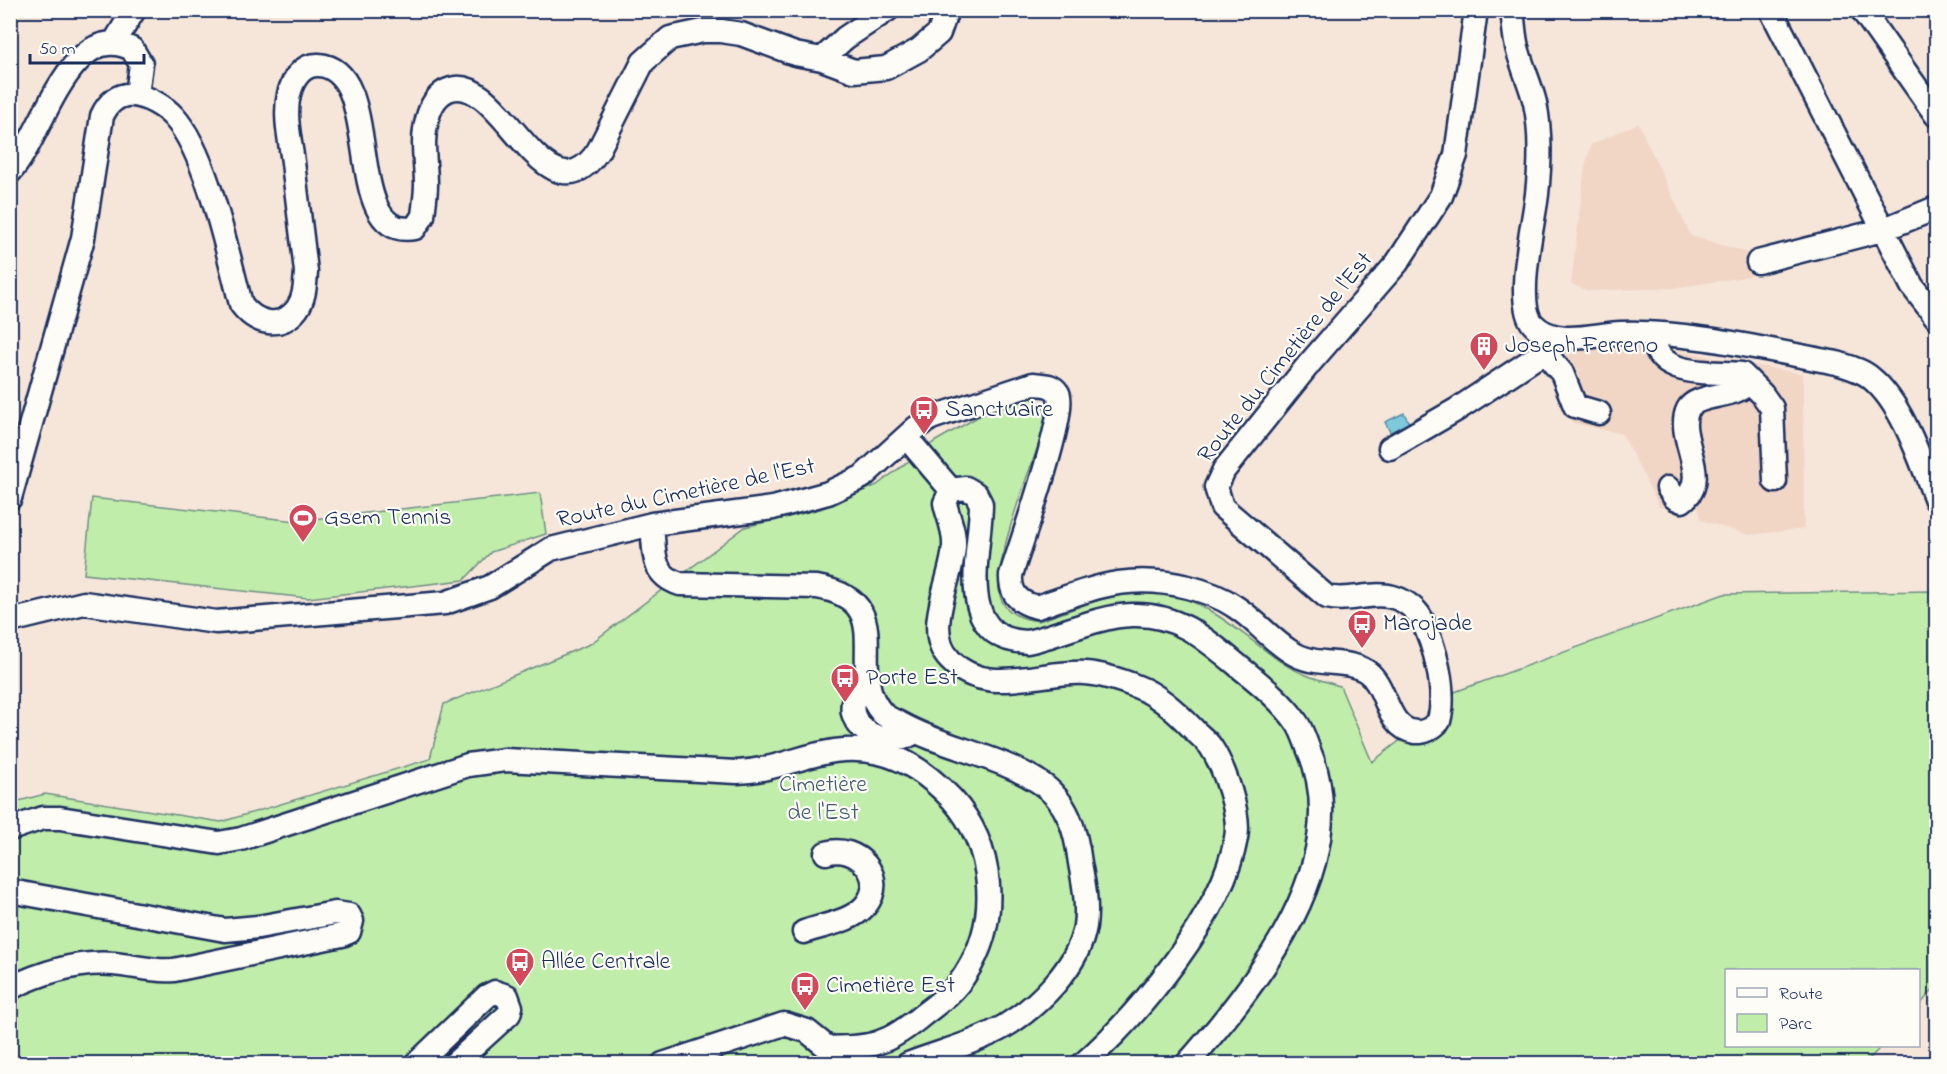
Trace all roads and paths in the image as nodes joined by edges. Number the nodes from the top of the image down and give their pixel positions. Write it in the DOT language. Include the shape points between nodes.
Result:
graph roads {
  1 [pos="134,10"];
  2 [pos="887,10"];
  3 [pos="1476,10"];
  4 [pos="1512,10"];
  5 [pos="1771,10"];
  6 [pos="1862,10"];
  7 [pos="943,11"];
  8 [pos="114,43"];
  9 [pos="822,59"];
  10 [pos="1929,91"];
  11 [pos="137,95"];
  12 [pos="1936,115"];
  13 [pos="10,172"];
  14 [pos="1936,208"];
  15 [pos="1882,230"];
  16 [pos="1758,262"];
  17 [pos="1936,317"];
  18 [pos="1654,334"];
  19 [pos="1547,344"];
  20 [pos="1750,382"];
  21 [pos="1599,413"];
  22 [pos="906,437"];
  23 [pos="1390,448"];
  24 [pos="1775,481"];
  25 [pos="1668,488"];
  26 [pos="951,490"];
  27 [pos="10,498"];
  28 [pos="1936,500"];
  29 [pos="652,524"];
  30 [pos="10,621"];
  31 [pos="10,829"];
  32 [pos="826,853"];
  33 [pos="10,891"];
  34 [pos="804,932"];
  35 [pos="10,988"];
  36 [pos="828,1048"];
  37 [pos="417,1064"];
  38 [pos="454,1064"];
  39 [pos="663,1064"];
  40 [pos="848,1064"];
  41 [pos="908,1064"];
  42 [pos="1083,1064"];
  43 [pos="1187,1064"];
  1 -- 8 [label="street"];
  2 -- 9 [label="street"];
  3 -- 22 [label="street, Route du Cimetière de l'Est" via="1456,156 1442,196 1397,263 1295,382 1224,470 1216,487 1222,507 1327,597 1394,597 1420,616 1435,659 1441,702 1439,721 1434,727 1420,732 1403,729 1372,676 1364,670 1323,664 1291,652 1234,606 1203,591 1164,581 1124,581 1037,607 1016,597 1011,575 1062,404 1059,394 1048,385 1033,384 931,418"];
  4 -- 19 [label="street" via="1517,48 1535,104 1538,146 1525,302 1532,323"];
  5 -- 15 [label="street"];
  6 -- 10 [label="street"];
  7 -- 9 [label="street" via="939,33 919,51 886,68 854,71"];
  8 -- 11 [label="street" via="132,49 138,56 141,64"];
  8 -- 13 [label="street" via="94,48 68,71 22,159"];
  9 -- 11 [label="street" via="721,31 670,38 643,62 590,164 570,170 546,164 480,94 459,87 449,89 431,106 426,123 423,216 415,228 404,230 387,223 374,200 349,89 330,68 311,65 295,79 287,110 306,272 304,292 297,309 272,323 249,315 241,304 216,210 198,160 175,117"];
  10 -- 12 [label="street"];
  11 -- 27 [label="street" via="112,100 102,116 83,238"];
  14 -- 15 [label="street"];
  15 -- 16 [label="street"];
  15 -- 17 [label="street" via="1912,286"];
  18 -- 19 [label="street" via="1621,333"];
  18 -- 20 [label="street" via="1659,359 1674,368 1742,374"];
  18 -- 28 [label="street" via="1837,363 1871,377 1905,425"];
  19 -- 21 [label="street" via="1575,406"];
  19 -- 23 [label="street" via="1456,410"];
  20 -- 24 [label="street" via="1772,408"];
  20 -- 25 [label="street" via="1742,391 1694,402 1686,420 1695,470 1694,487 1682,501"];
  22 -- 26 [label="street"];
  22 -- 29 [label="street, Route du Cimetière de l'Est" via="862,477 828,493 773,508"];
  26 -- 42 [label="street" via="945,503 954,531 954,548 938,622 940,646 950,660 976,677 993,680 1086,673 1139,687 1181,716 1211,747 1231,792 1237,836 1222,886 1167,974 1118,1032"];
  26 -- 43 [label="street" via="966,488 976,494 981,504 976,591 988,627 999,636 1027,642 1132,615 1190,627 1257,680 1298,723 1318,771 1323,819 1314,864 1281,940 1228,1017"];
  29 -- 30 [label="street, Route du Cimetière de l'Est" via="551,549 490,587 445,603 216,622 84,603"];
  29 -- 41 [label="street" via="658,567 665,579 680,584 818,587 839,591 852,599 864,618 871,694 884,715 914,732 1020,772 1055,795 1068,813 1077,838 1085,907 1085,927 1077,955 1063,976 1005,1025"];
  31 -- 36 [label="street" via="43,818 60,818 219,843 485,761 737,772 759,770 825,751 880,753 906,763 934,781 970,824 987,871 985,927 966,973 945,998 914,1022 882,1042"];
  32 -- 34 [label="street" via="839,851 858,856 870,871 873,891 855,915"];
  33 -- 35 [label="street" via="225,930 335,913 349,915 352,921 349,932 342,935 174,970 96,963 57,970"];
  36 -- 39 [label="street" via="807,1031 784,1024"];
  36 -- 40 [label="street"];
  37 -- 38 [label="street" via="487,996 495,992 507,996 509,1014"];
}
